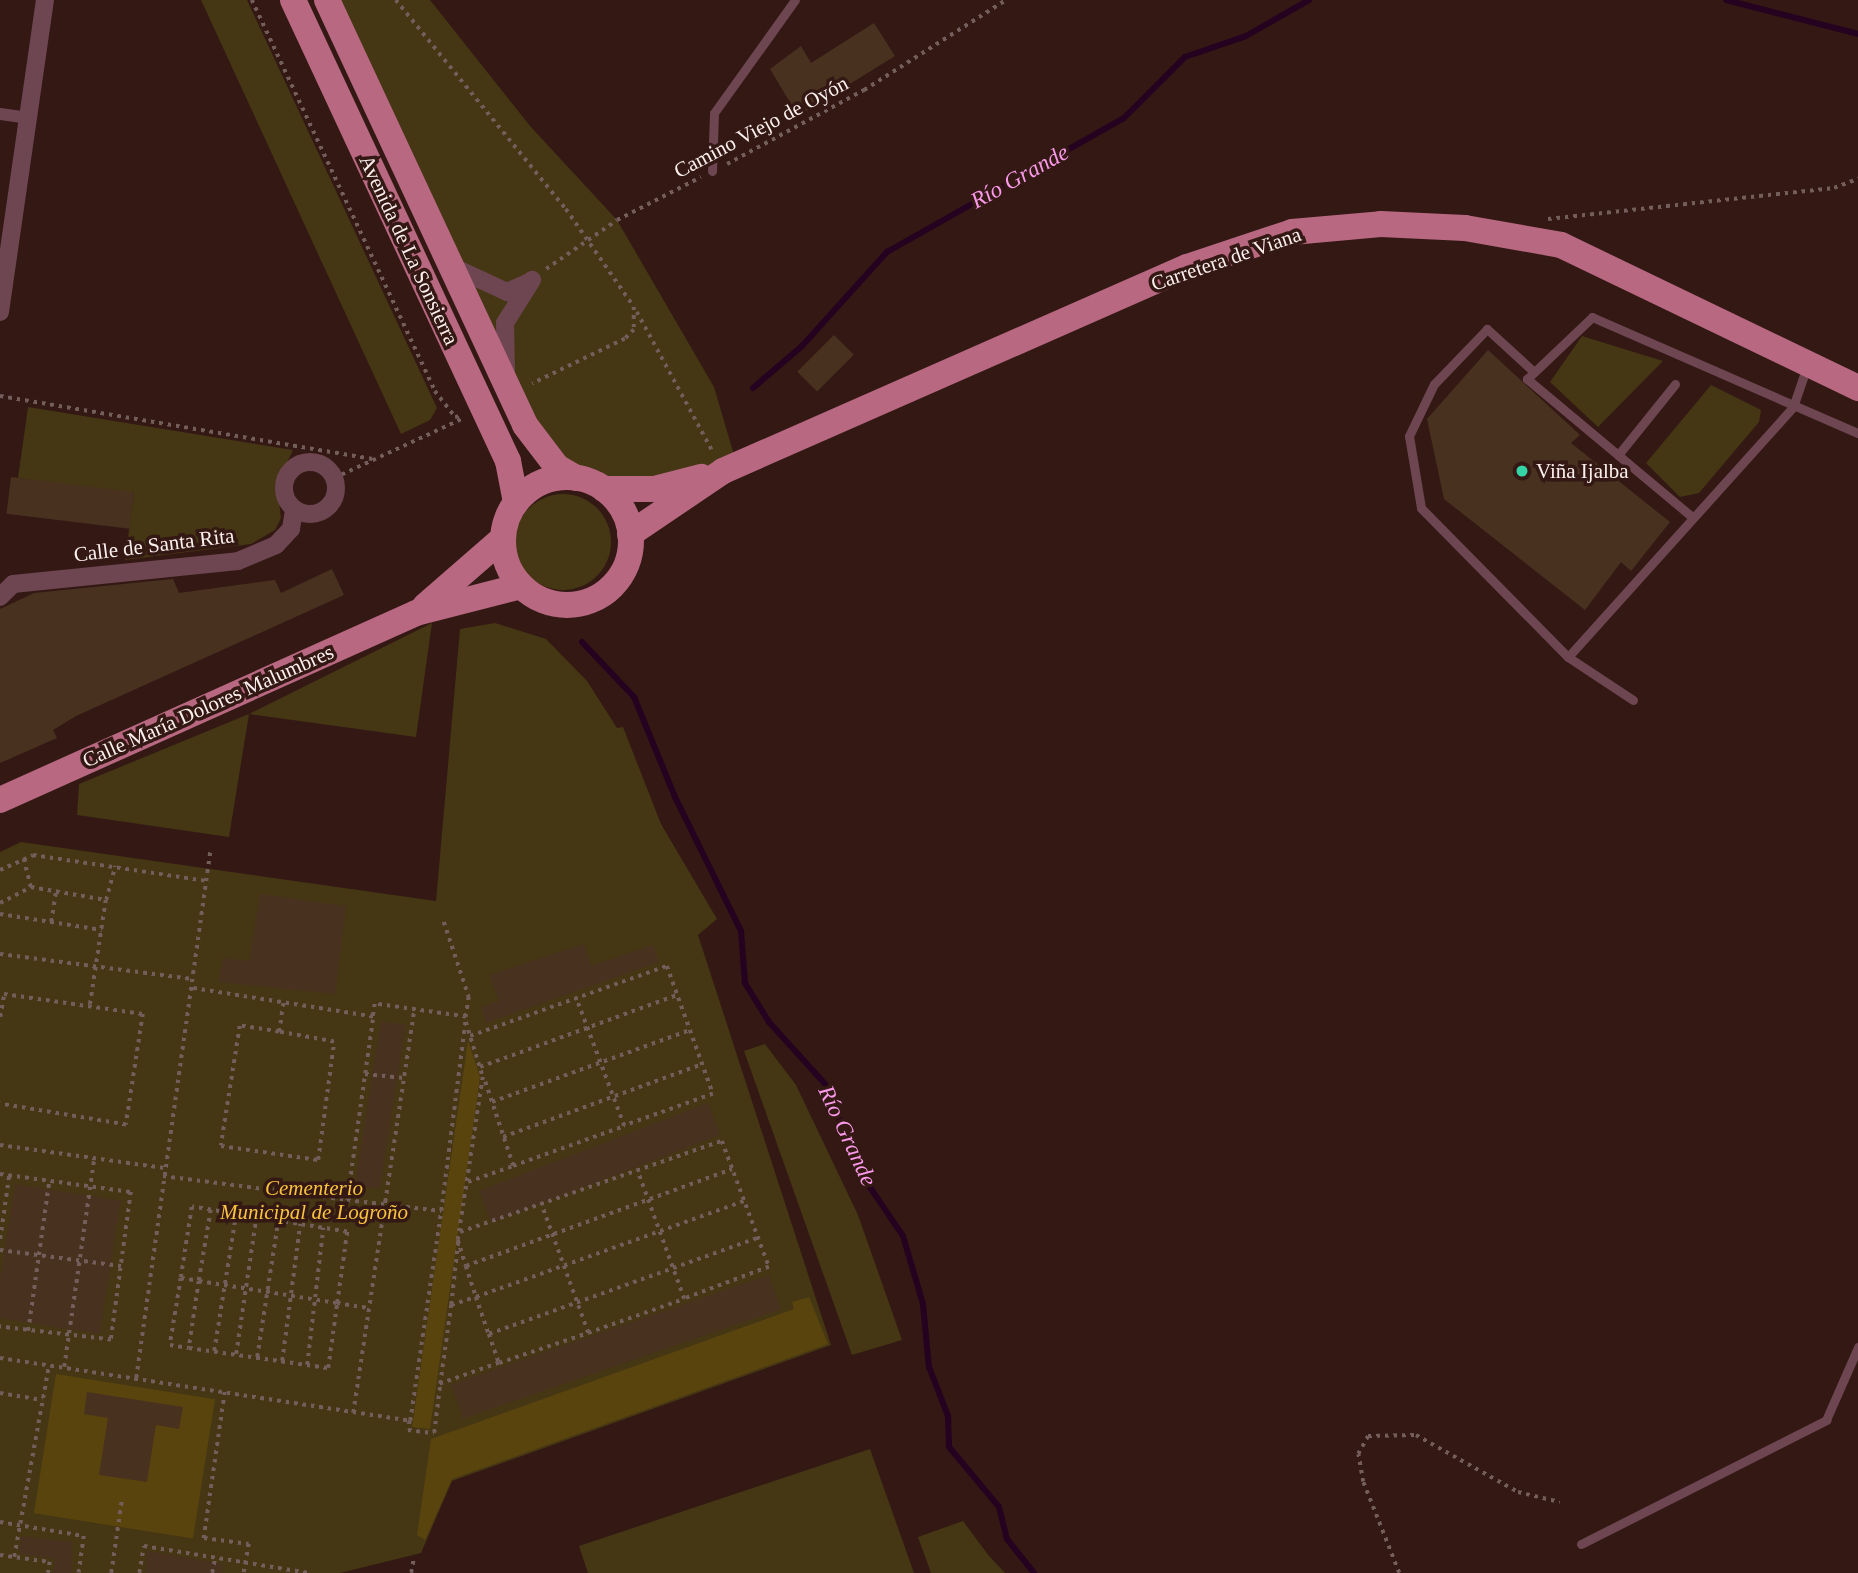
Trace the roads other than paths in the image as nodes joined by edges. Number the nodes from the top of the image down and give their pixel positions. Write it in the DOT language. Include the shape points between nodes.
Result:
graph roads {
  1 [pos="45,0"];
  2 [pos="293,0"];
  3 [pos="327,0"];
  4 [pos="795,0"];
  5 [pos="0,114"];
  6 [pos="29,118"];
  7 [pos="712,171"];
  8 [pos="451,265"];
  9 [pos="0,312"];
  10 [pos="1808,363"];
  11 [pos="1534,372"];
  12 [pos="1675,384"];
  13 [pos="1858,388"];
  14 [pos="509,391"];
  15 [pos="1793,407"];
  16 [pos="1858,433"];
  17 [pos="1618,455"];
  18 [pos="723,471"];
  19 [pos="576,478"];
  20 [pos="604,489"];
  21 [pos="516,502"];
  22 [pos="294,509"];
  23 [pos="1691,516"];
  24 [pos="630,534"];
  25 [pos="502,539"];
  26 [pos="521,586"];
  27 [pos="0,597"];
  28 [pos="416,613"];
  29 [pos="1568,657"];
  30 [pos="1633,700"];
  31 [pos="0,800"];
  32 [pos="1858,1347"];
  33 [pos="1581,1544"];
  1 -- 6 [label="street"];
  2 -- 21 [label="main road, Avenida de La Sonsierra" via="476,412 513,477"];
  3 -- 8 [label="main road, Avenida de La Sonsierra"];
  4 -- 7 [label="lane" via="714,113"];
  5 -- 6 [label="street"];
  6 -- 9 [label="street"];
  8 -- 14 [label="main road, Avenida de La Sonsierra"];
  8 -- 14 [label="street" via="507,292 532,280 505,323"];
  10 -- 13 [label="main road, Carretera de Viana"];
  10 -- 15 [label="lane"];
  10 -- 18 [label="main road, Carretera de Viana" via="1573,250 1525,238 1381,224 1292,232 1187,267"];
  11 -- 15 [label="lane" via="1592,317"];
  11 -- 17 [label="lane" via="1527,379"];
  11 -- 29 [label="lane" via="1487,329 1434,384 1409,436 1421,508"];
  12 -- 17 [label="lane"];
  14 -- 19 [label="main road, Avenida de La Sonsierra" via="550,458"];
  15 -- 16 [label="lane"];
  15 -- 23 [label="lane"];
  17 -- 23 [label="lane"];
  18 -- 20 [label="main road, Carretera de Viana" via="654,489"];
  18 -- 24 [label="main road, Carretera de Viana"];
  19 -- 20 [label="main road"];
  19 -- 21 [label="main road" via="543,482"];
  20 -- 24 [label="main road" via="626,517"];
  21 -- 25 [label="main road"];
  22 -- 22 [label="street" via="284,486 297,465 323,465 334,478 335,495 326,509 310,515"];
  22 -- 27 [label="street, Calle de Santa Rita" via="291,529 276,545 238,561 13,584"];
  23 -- 29 [label="lane"];
  24 -- 26 [label="main road" via="623,573 595,600 555,605"];
  25 -- 26 [label="main road"];
  25 -- 28 [label="main road, Calle María Dolores Malumbres"];
  26 -- 28 [label="main road, Calle María Dolores Malumbres"];
  28 -- 31 [label="main road, Calle María Dolores Malumbres"];
  29 -- 30 [label="lane"];
  32 -- 33 [label="lane" via="1826,1420"];
}
